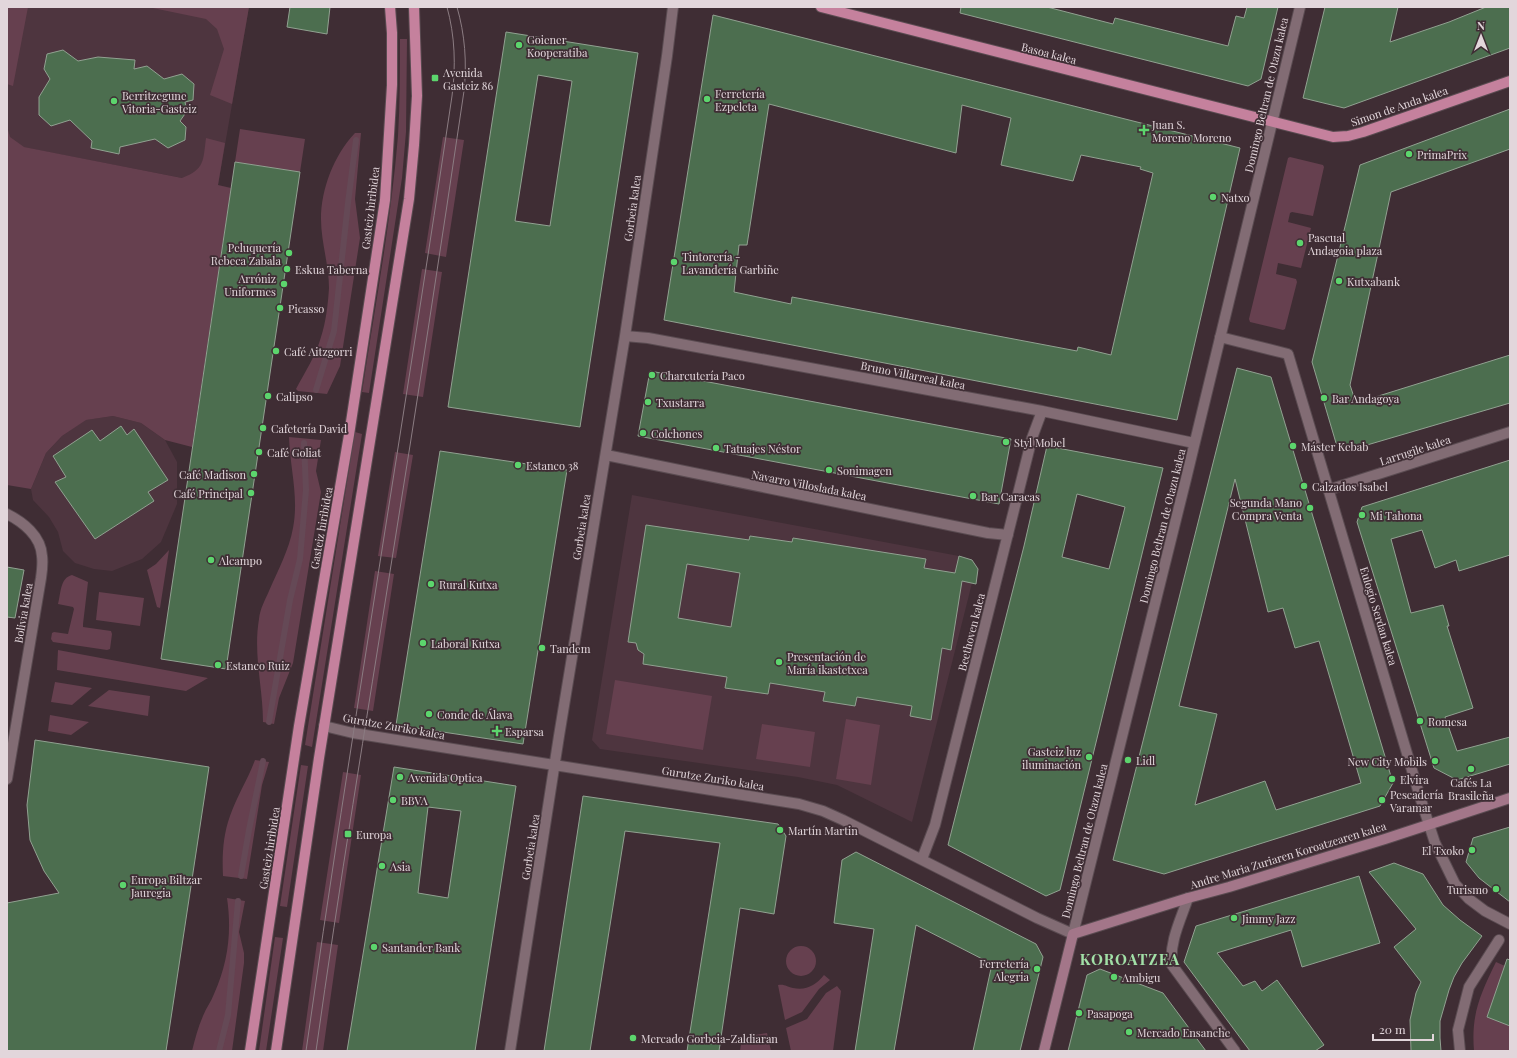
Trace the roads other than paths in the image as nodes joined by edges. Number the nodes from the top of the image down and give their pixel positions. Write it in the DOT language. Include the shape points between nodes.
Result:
graph roads {
  1 [pos="390,7"];
  2 [pos="414,7"];
  3 [pos="673,7"];
  4 [pos="821,7"];
  5 [pos="1300,7"];
  6 [pos="1510,80"];
  7 [pos="1271,122"];
  8 [pos="625,336"];
  9 [pos="1220,337"];
  10 [pos="1042,411"];
  11 [pos="1510,432"];
  12 [pos="1194,443"];
  13 [pos="606,455"];
  14 [pos="1328,490"];
  15 [pos="7,514"];
  16 [pos="1008,536"];
  17 [pos="324,726"];
  18 [pos="554,765"];
  19 [pos="7,779"];
  20 [pos="1510,798"];
  21 [pos="1429,824"];
  22 [pos="922,859"];
  23 [pos="1188,898"];
  24 [pos="1510,924"];
  25 [pos="1073,934"];
  26 [pos="1499,940"];
  27 [pos="250,1051"];
  28 [pos="276,1051"];
  29 [pos="510,1051"];
  30 [pos="1044,1051"];
  31 [pos="1235,1051"];
  32 [pos="1460,1051"];
  1 -- 27 [label="main road, Gasteiz hiribidea" via="392,85 385,200 350,430 299,726"];
  2 -- 17 [label="main road" via="417,96 409,199"];
  3 -- 8 [label="street, Gorbeia kalea"];
  4 -- 7 [label="main road, Basoa kalea"];
  5 -- 7 [label="street, Domingo Beltran de Otazu kalea"];
  6 -- 7 [label="main road, Simon de Anda kalea" via="1348,136 1333,137"];
  7 -- 9 [label="street, Domingo Beltran de Otazu kalea"];
  8 -- 10 [label="street, Bruno Villarreal kalea" via="648,338"];
  8 -- 13 [label="street, Gorbeia kalea"];
  9 -- 12 [label="street, Domingo Beltran de Otazu kalea"];
  9 -- 14 [label="street, Eulogio Serdan kalea" via="1288,354"];
  10 -- 12 [label="street, Bruno Villarreal kalea"];
  10 -- 16 [label="street, Beethoven kalea" via="1032,438"];
  11 -- 14 [label="street, Larrugile kalea"];
  12 -- 25 [label="street, Domingo Beltran de Otazu kalea"];
  13 -- 16 [label="street, Navarro Villoslada kalea"];
  13 -- 18 [label="street, Gorbeia kalea"];
  14 -- 21 [label="street, Eulogio Serdan kalea"];
  15 -- 19 [label="street, Bolivia kalea" via="35,534 42,554 42,578"];
  16 -- 22 [label="street, Beethoven kalea" via="935,825"];
  17 -- 18 [label="street, Gurutze Zuriko kalea"];
  17 -- 28 [label="main road"];
  18 -- 22 [label="street, Gurutze Zuriko kalea" via="799,804 823,811"];
  18 -- 29 [label="street, Gorbeia kalea"];
  20 -- 21 [label="main road, Andre Maria Zuriaren Koroatzearen kalea"];
  21 -- 23 [label="main road, Andre Maria Zuriaren Koroatzearen kalea"];
  21 -- 24 [label="street, Eulogio Serdan kalea" via="1444,864 1455,884 1485,911"];
  22 -- 25 [label="street, Gurutze Zuriko kalea"];
  23 -- 25 [label="main road, Andre Maria Zuriaren Koroatzearen kalea"];
  23 -- 31 [label="street" via="1172,946 1172,965"];
  25 -- 30 [label="main road, Domingo Beltran de Otazu kalea"];
  26 -- 32 [label="street" via="1469,987 1458,1030"];
}
